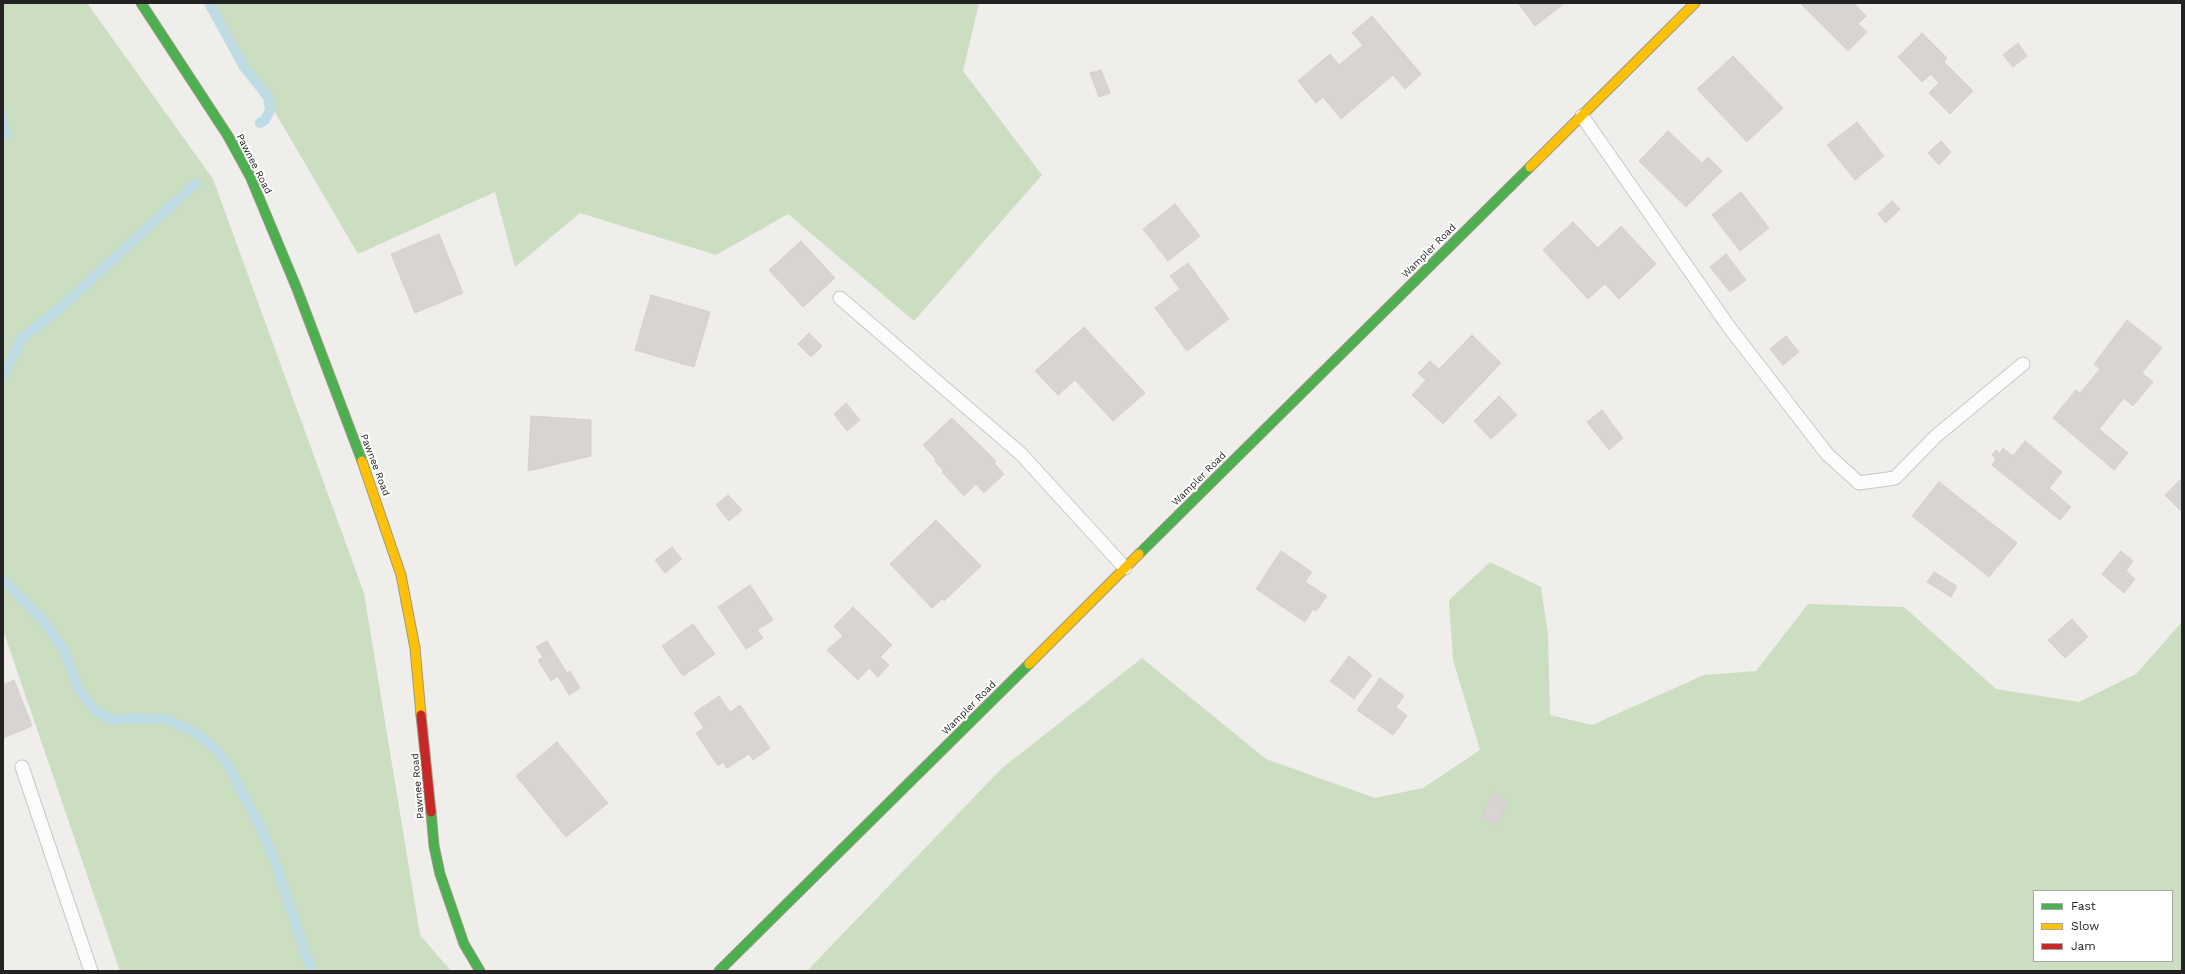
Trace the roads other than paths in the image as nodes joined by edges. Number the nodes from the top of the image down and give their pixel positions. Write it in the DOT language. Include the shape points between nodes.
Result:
graph roads {
  1 [pos="141,3"];
  2 [pos="1695,3"];
  3 [pos="1582,116"];
  4 [pos="840,298"];
  5 [pos="2023,364"];
  6 [pos="1125,568"];
  7 [pos="22,767"];
  8 [pos="91,971"];
  9 [pos="480,971"];
  10 [pos="719,971"];
  1 -- 9 [label="street, Pawnee Road" via="228,136 250,176 297,289 379,506 401,575 414,640 434,846 440,874 464,944"];
  2 -- 3 [label="street, Wampler Road"];
  3 -- 5 [label="lane" via="1729,327 1827,454 1858,483 1895,478 1936,436"];
  3 -- 6 [label="street, Wampler Road"];
  4 -- 6 [label="lane" via="1021,454"];
  6 -- 10 [label="street, Wampler Road"];
  7 -- 8 [label="lane"];
}
